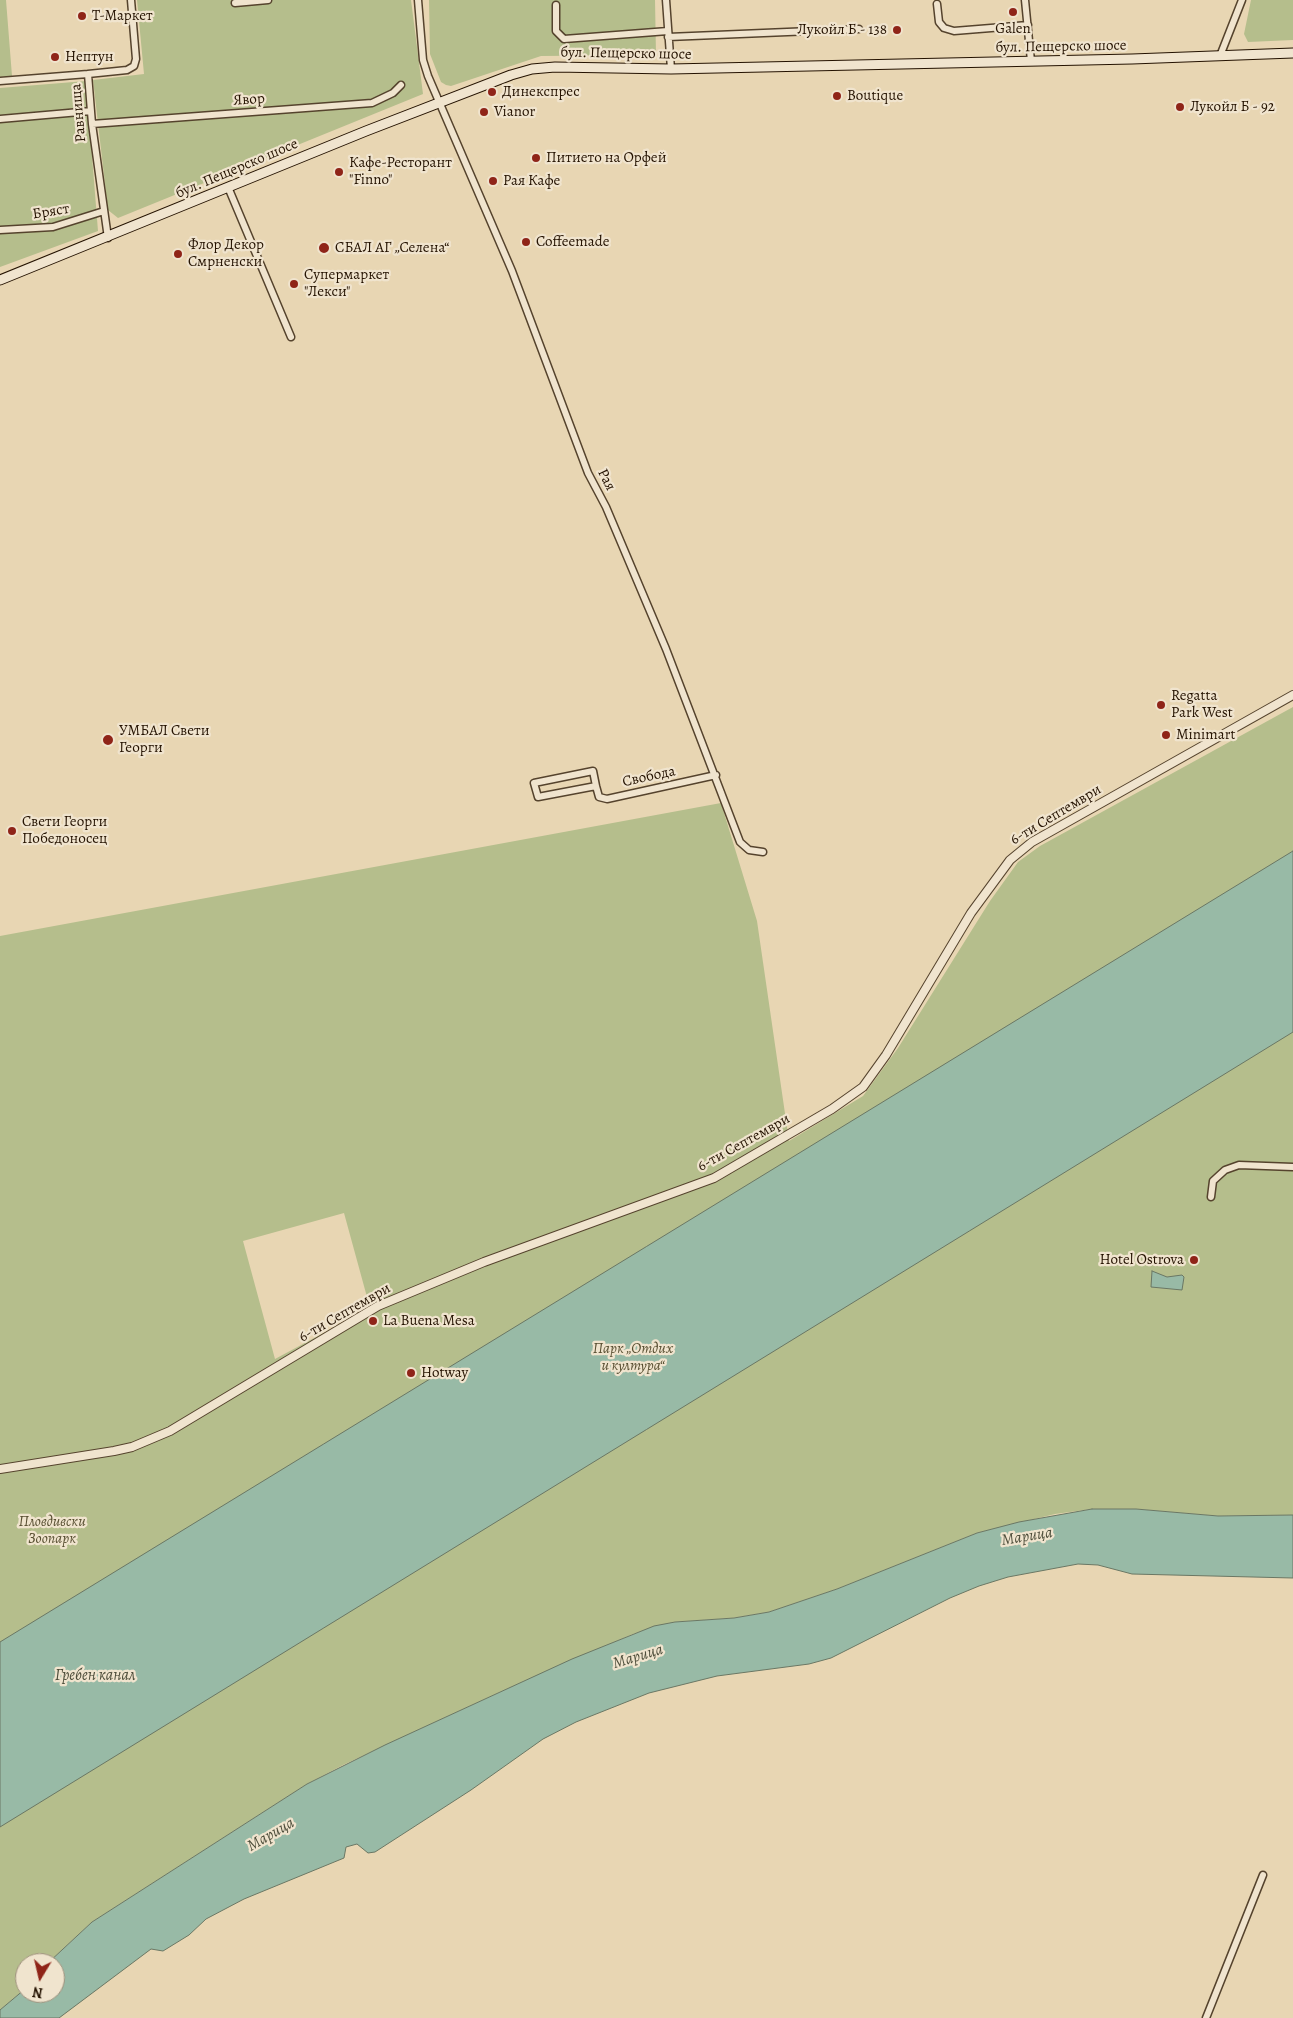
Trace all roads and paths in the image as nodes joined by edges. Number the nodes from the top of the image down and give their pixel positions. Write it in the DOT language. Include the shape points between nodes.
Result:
graph roads {
  1 [pos="131,0"];
  2 [pos="268,0"];
  3 [pos="418,0"];
  4 [pos="666,0"];
  5 [pos="1025,0"];
  6 [pos="1242,0"];
  7 [pos="235,2"];
  8 [pos="937,4"];
  9 [pos="556,5"];
  10 [pos="1028,25"];
  11 [pos="859,30"];
  12 [pos="668,34"];
  13 [pos="1293,53"];
  14 [pos="1220,56"];
  15 [pos="1031,61"];
  16 [pos="670,69"];
  17 [pos="88,74"];
  18 [pos="0,81"];
  19 [pos="401,84"];
  20 [pos="441,103"];
  21 [pos="91,111"];
  22 [pos="0,119"];
  23 [pos="92,124"];
  24 [pos="228,187"];
  25 [pos="104,211"];
  26 [pos="0,230"];
  27 [pos="108,238"];
  28 [pos="0,280"];
  29 [pos="291,337"];
  30 [pos="1293,695"];
  31 [pos="716,775"];
  32 [pos="596,786"];
  33 [pos="763,852"];
  34 [pos="1293,1166"];
  35 [pos="1211,1197"];
  36 [pos="0,1469"];
  37 [pos="1262,1875"];
  38 [pos="1206,2018"];
  1 -- 17 [label="street" via="134,66 127,70"];
  2 -- 7 [label="street"];
  3 -- 20 [label="street" via="423,60"];
  4 -- 12 [label="street"];
  5 -- 10 [label="street"];
  6 -- 14 [label="street"];
  8 -- 10 [label="street" via="939,22 944,28 954,31"];
  9 -- 12 [label="street" via="556,32 564,39"];
  10 -- 15 [label="street"];
  11 -- 12 [label="street"];
  12 -- 16 [label="street"];
  13 -- 14 [label="main road, бул. Пещерско шосе"];
  14 -- 15 [label="main road, бул. Пещерско шосе"];
  15 -- 16 [label="main road, бул. Пещерско шосе"];
  16 -- 20 [label="main road, бул. Пещерско шосе" via="532,69"];
  17 -- 18 [label="street, Равнища"];
  17 -- 21 [label="street, Равнища"];
  19 -- 23 [label="street, Явор" via="393,93 372,103"];
  20 -- 24 [label="main road, бул. Пещерско шосе"];
  20 -- 31 [label="street, Рая" via="512,271 588,472 663,640"];
  21 -- 22 [label="street"];
  21 -- 23 [label="street, Равнища"];
  23 -- 25 [label="street, Равнища"];
  24 -- 27 [label="main road, бул. Пещерско шосе"];
  24 -- 29 [label="street"];
  25 -- 26 [label="street, Бряст" via="53,227"];
  25 -- 27 [label="street, Равнища"];
  27 -- 28 [label="main road, бул. Пещерско шосе"];
  30 -- 36 [label="street, 6-ти Септември" via="1032,842 1010,860 971,913 886,1055 863,1087 832,1109 714,1178 484,1262 378,1306 170,1431 132,1447"];
  31 -- 32 [label="street, Свобода" via="607,799 599,797"];
  31 -- 33 [label="street, Рая" via="740,842 749,850"];
  32 -- 32 [label="street, Свобода" via="593,771 534,783 538,797"];
  34 -- 35 [label="street" via="1232,1167 1213,1181"];
  37 -- 38 [label="street"];
}
